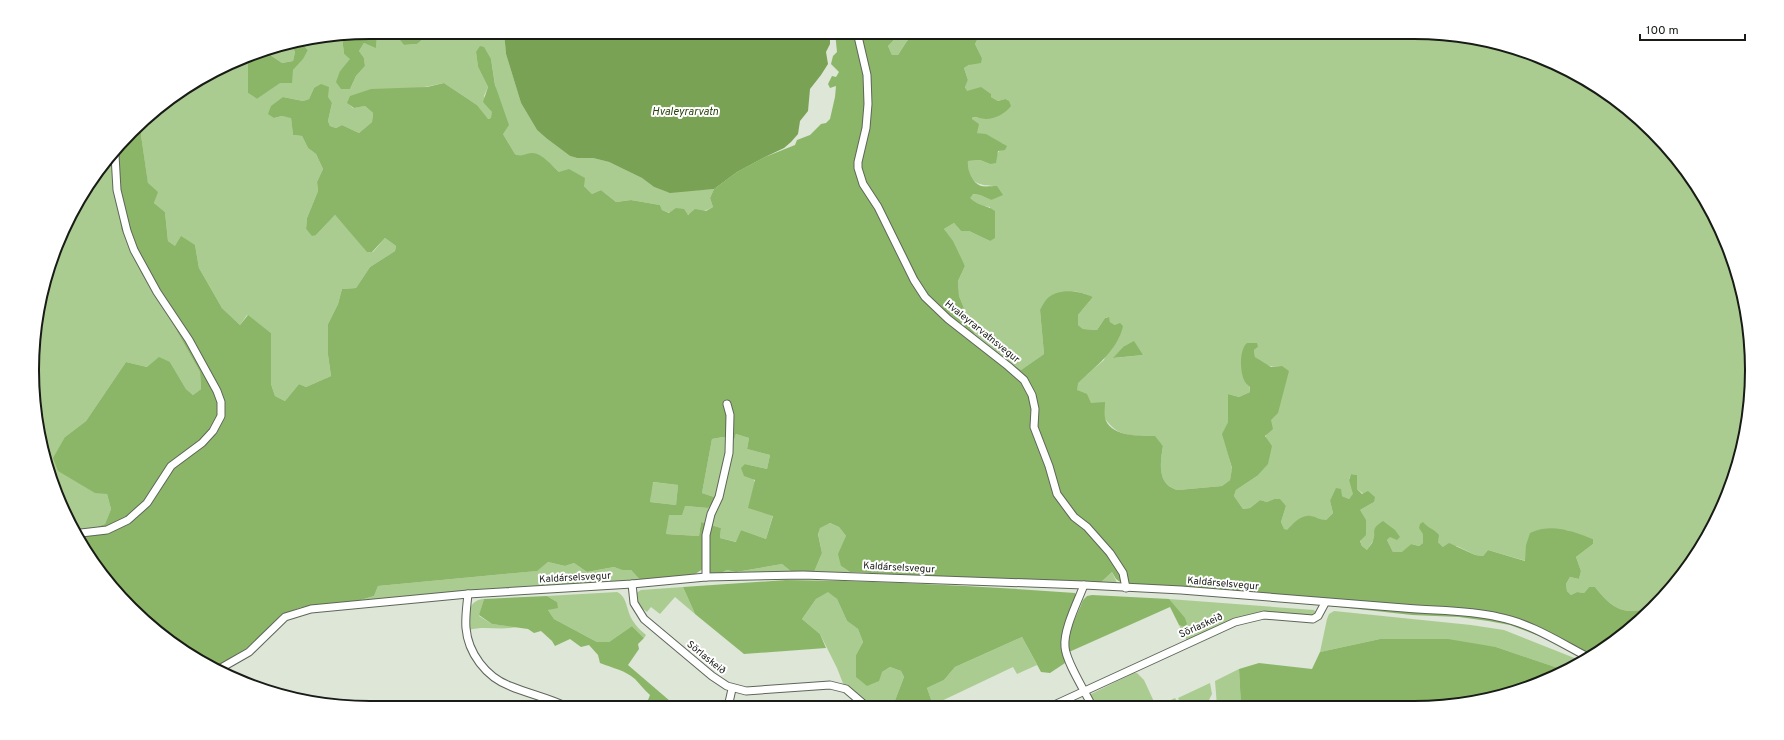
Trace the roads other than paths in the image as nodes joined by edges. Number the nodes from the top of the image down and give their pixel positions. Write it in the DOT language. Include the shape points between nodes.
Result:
graph roads {
  1 [pos="859,39"];
  2 [pos="115,159"];
  3 [pos="727,404"];
  4 [pos="81,533"];
  5 [pos="706,577"];
  6 [pos="632,584"];
  7 [pos="1084,585"];
  8 [pos="1126,588"];
  9 [pos="468,594"];
  10 [pos="1325,603"];
  11 [pos="1584,655"];
  12 [pos="223,667"];
  13 [pos="732,689"];
  14 [pos="1085,691"];
  15 [pos="554,701"];
  16 [pos="729,701"];
  17 [pos="860,701"];
  18 [pos="1063,701"];
  19 [pos="1090,701"];
  1 -- 8 [label="street, Hvaleyrarvatnsvegur" via="867,75 868,104 866,128 858,159 863,184 878,207 925,297 948,319 1024,380 1032,395 1035,410 1034,427 1057,494 1074,517 1087,527 1110,553 1123,573"];
  2 -- 4 [label="street" via="117,190 134,250 157,292 190,340 217,391 221,402 221,416 202,443 171,466 147,503 128,520 107,530"];
  3 -- 5 [label="street" via="730,415 729,453 719,497 711,514 706,535"];
  5 -- 6 [label="street, Kaldárselsvegur"];
  5 -- 7 [label="street, Kaldárselsvegur" via="803,575"];
  6 -- 9 [label="street, Kaldárselsvegur"];
  6 -- 13 [label="street, Sörlaskeið" via="634,603 644,619 718,681"];
  7 -- 8 [label="street, Kaldárselsvegur"];
  7 -- 14 [label="street" via="1069,627 1065,647 1067,657"];
  8 -- 10 [label="street, Kaldárselsvegur" via="1181,590"];
  9 -- 12 [label="street, Kaldárselsvegur" via="326,606 299,611 286,617 250,652"];
  9 -- 15 [label="street" via="469,644 482,667 503,683"];
  10 -- 11 [label="street, Kaldárselsvegur" via="1440,609 1498,617 1538,631"];
  10 -- 14 [label="street, Sörlaskeið" via="1318,616 1313,619 1264,615 1235,622"];
  13 -- 16 [label="street"];
  13 -- 17 [label="street, Sörlaskeið" via="746,691 830,685 846,689"];
  14 -- 18 [label="street, Sörlaskeið"];
  14 -- 19 [label="street"];
}
